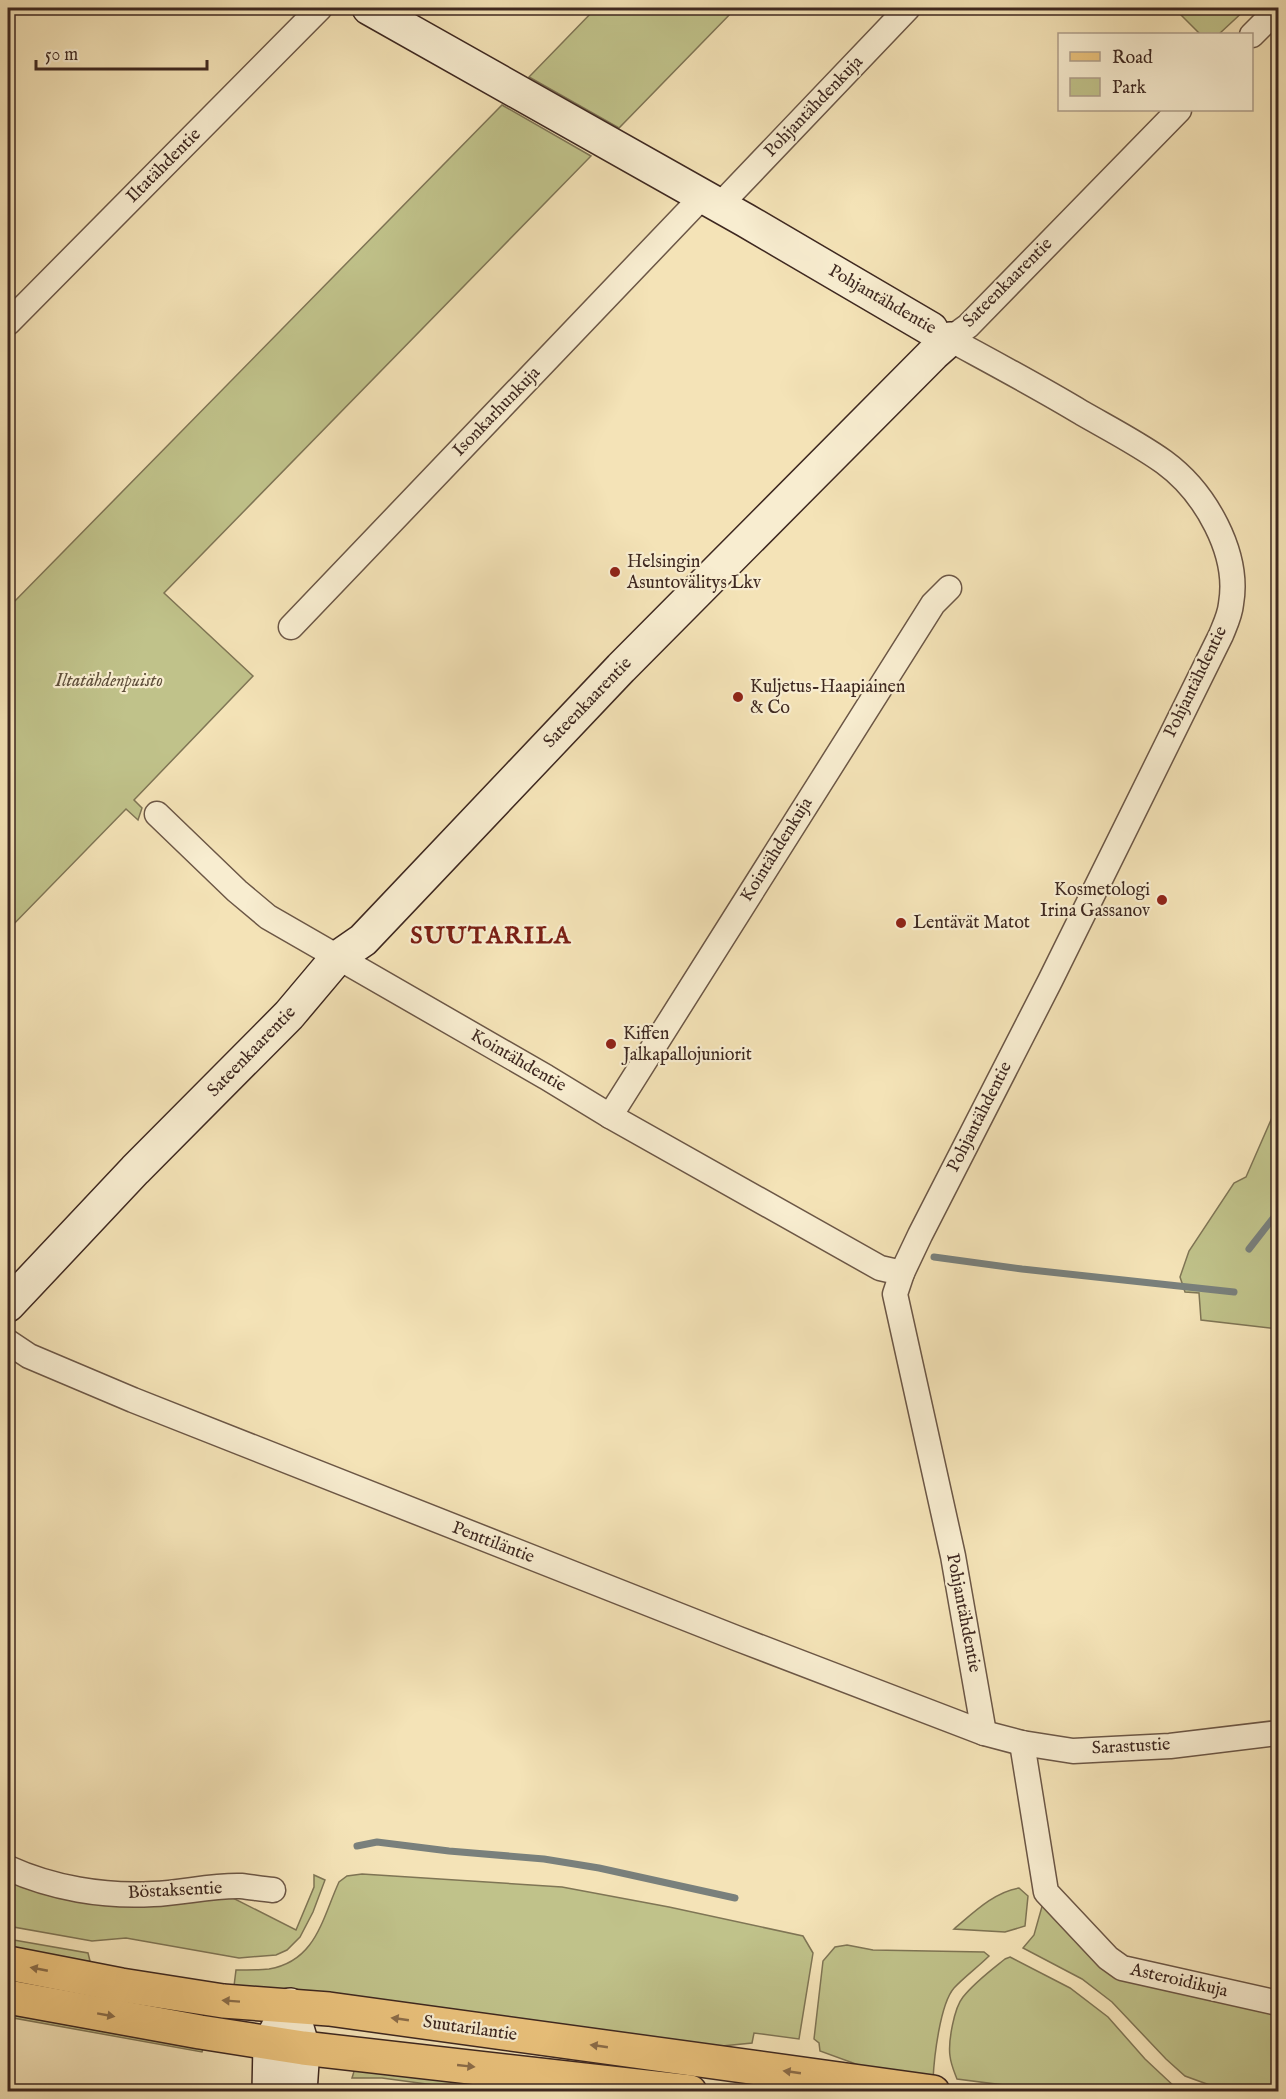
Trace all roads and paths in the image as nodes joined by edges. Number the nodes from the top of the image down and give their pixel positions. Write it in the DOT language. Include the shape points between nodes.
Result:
graph roads {
  1 [pos="320,8"];
  2 [pos="369,8"];
  3 [pos="908,8"];
  4 [pos="1278,9"];
  5 [pos="1253,33"];
  6 [pos="1178,111"];
  7 [pos="711,201"];
  8 [pos="8,323"];
  9 [pos="940,334"];
  10 [pos="949,588"];
  11 [pos="291,627"];
  12 [pos="157,814"];
  13 [pos="337,958"];
  14 [pos="610,1116"];
  15 [pos="902,1273"];
  16 [pos="8,1305"];
  17 [pos="8,1342"];
  18 [pos="984,1733"];
  19 [pos="1278,1733"];
  20 [pos="1022,1743"];
  21 [pos="8,1868"];
  22 [pos="273,1890"];
  23 [pos="8,1963"];
  24 [pos="8,1997"];
  25 [pos="1278,2003"];
  26 [pos="290,2006"];
  27 [pos="270,2043"];
  28 [pos="303,2048"];
  29 [pos="269,2091"];
  30 [pos="300,2091"];
  31 [pos="690,2091"];
  32 [pos="933,2091"];
  1 -- 8 [label="street, Iltatähdentie"];
  2 -- 7 [label="street, Pohjantähdentie"];
  3 -- 7 [label="street, Pohjantähdenkuja"];
  4 -- 5 [label="street"];
  6 -- 9 [label="street, Sateenkaarentie" via="968,326"];
  7 -- 9 [label="street, Pohjantähdentie"];
  7 -- 11 [label="street, Isonkarhunkuja"];
  9 -- 13 [label="street, Sateenkaarentie" via="933,354 621,668 363,940"];
  9 -- 15 [label="street, Pohjantähdentie" via="1042,389 1165,463 1192,487 1209,512 1231,566 1232,586 1231,605 1221,635"];
  10 -- 14 [label="street, Kointähdenkuja" via="933,604"];
  12 -- 13 [label="street, Kointähdentie" via="268,917"];
  13 -- 14 [label="street, Kointähdentie"];
  13 -- 16 [label="street, Sateenkaarentie" via="289,1015"];
  14 -- 15 [label="street, Kointähdentie" via="880,1268"];
  15 -- 18 [label="street, Pohjantähdentie" via="895,1294 950,1544"];
  17 -- 18 [label="street, Penttiläntie" via="30,1356 133,1400"];
  18 -- 20 [label="street, Sarastustie"];
  19 -- 20 [label="street, Sarastustie" via="1170,1746 1073,1750"];
  20 -- 25 [label="street, Asteroidikuja" via="1046,1892 1108,1958 1122,1968"];
  21 -- 22 [label="street, Böstaksentie" via="56,1886 118,1894 151,1895 240,1886"];
  26 -- 23 [label="main road, Suutarilantie, one-way" via="223,2001"];
  24 -- 27 [label="main road, Suutarilantie, one-way"];
  26 -- 27 [label="street"];
  26 -- 28 [label="street"];
  32 -- 26 [label="main road, Suutarilantie, one-way"];
  27 -- 28 [label="main road, Suutarilantie"];
  27 -- 29 [label="street"];
  28 -- 30 [label="street"];
  28 -- 31 [label="main road, Suutarilantie, one-way"];
}
